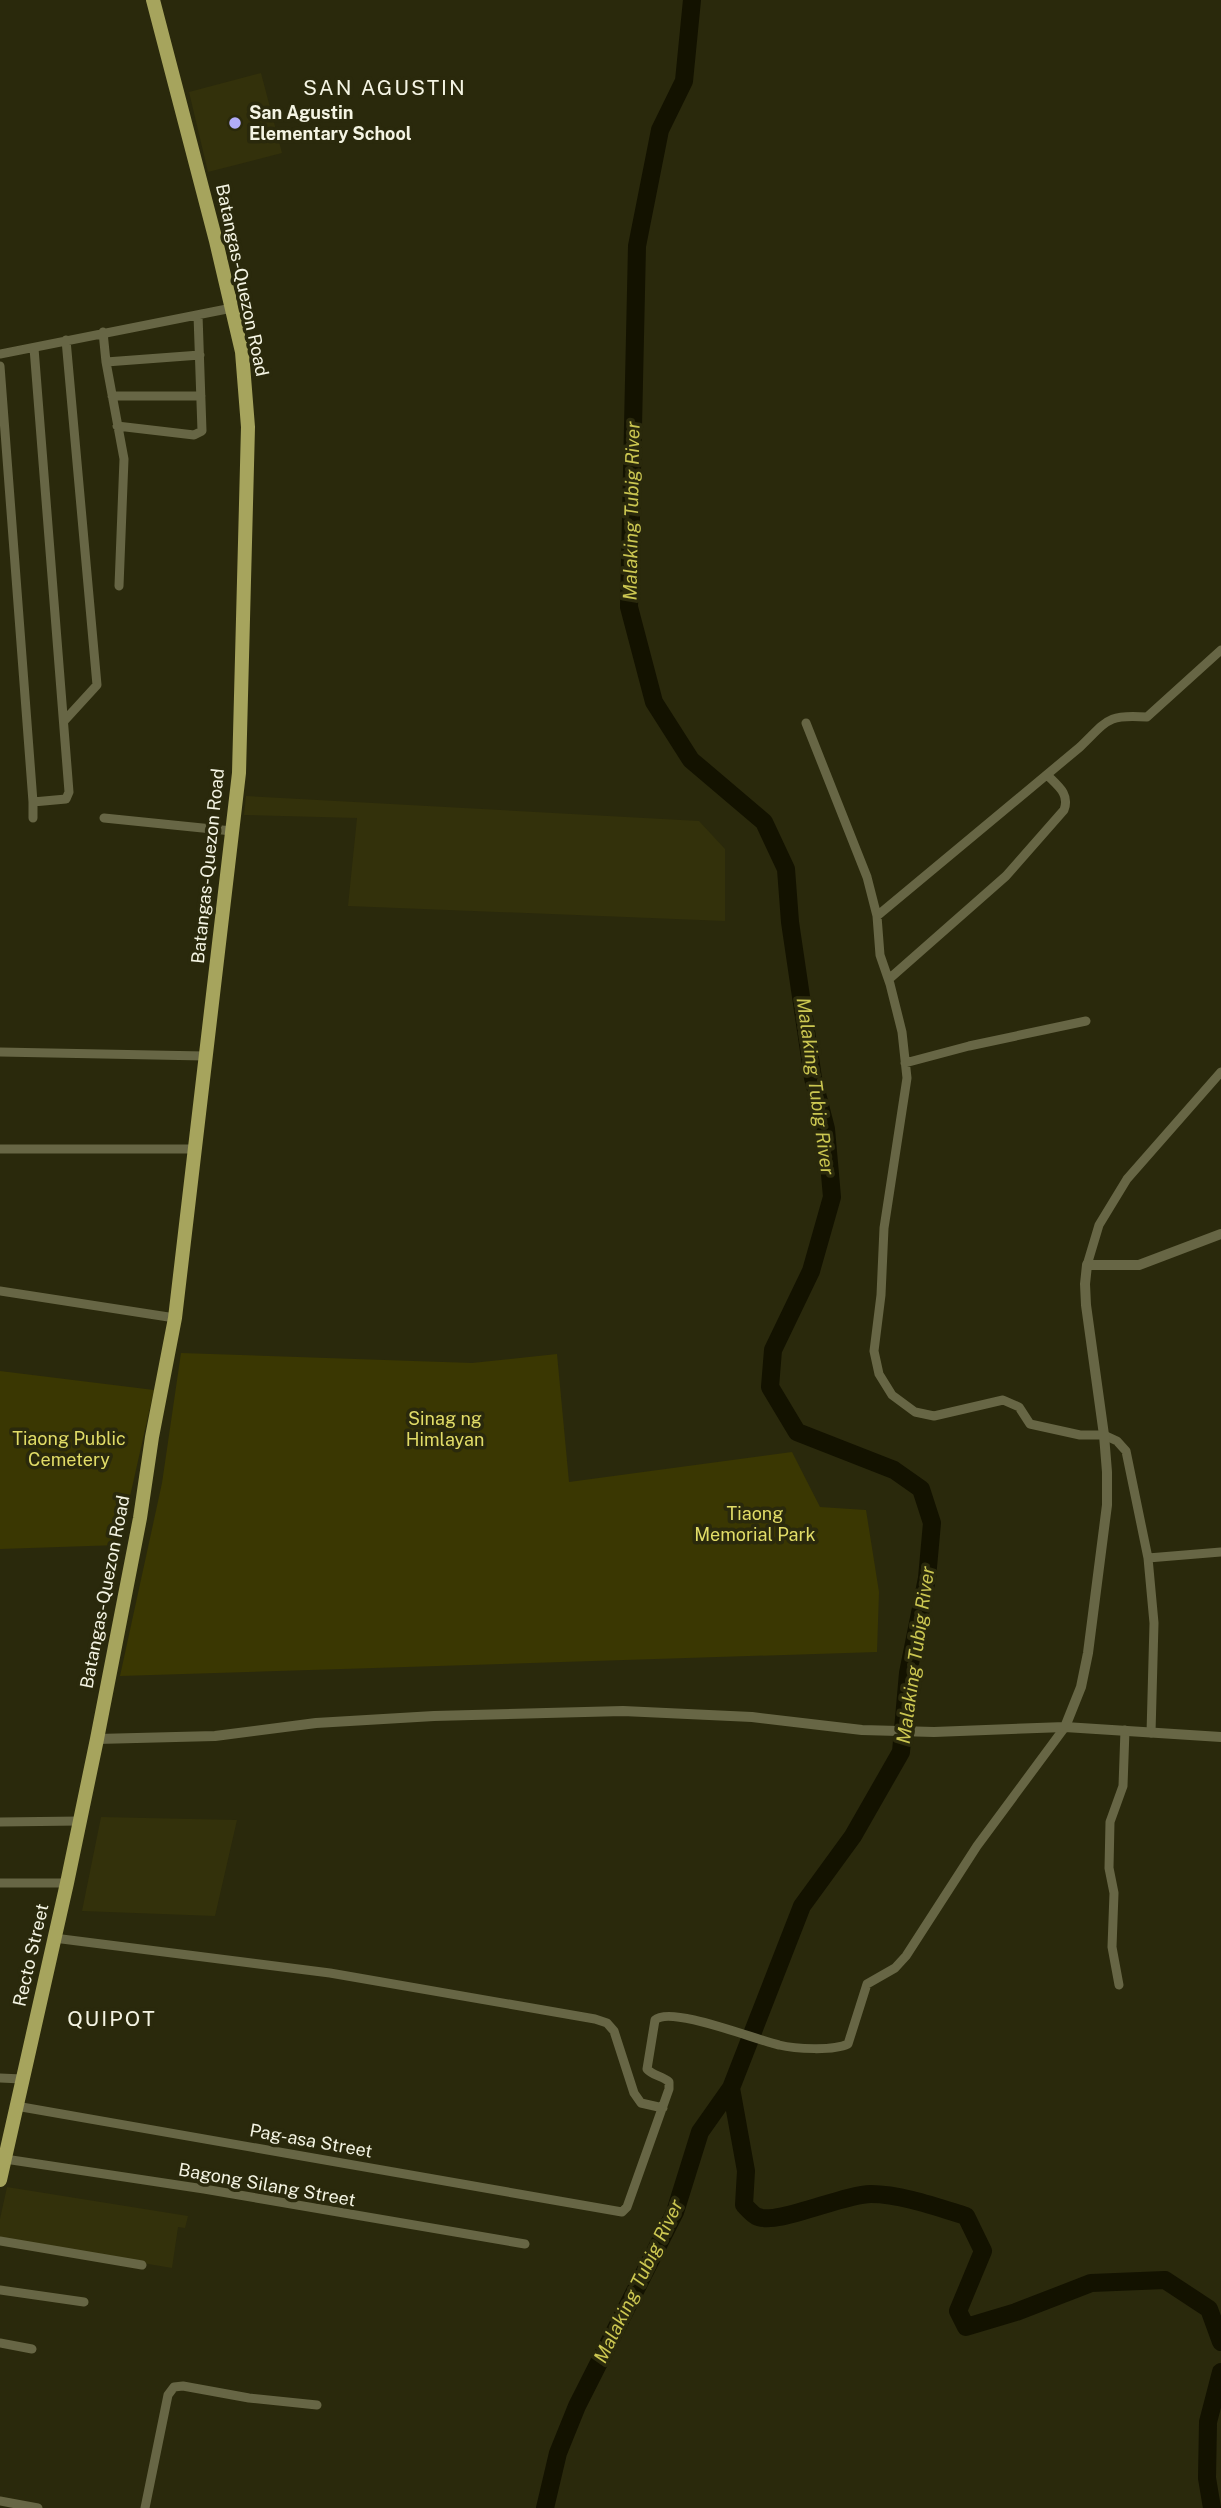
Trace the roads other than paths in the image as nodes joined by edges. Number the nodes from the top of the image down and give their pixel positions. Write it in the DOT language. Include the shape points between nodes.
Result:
graph roads {
  1 [pos="153,0"];
  2 [pos="232,308"];
  3 [pos="198,315"];
  4 [pos="103,332"];
  5 [pos="66,340"];
  6 [pos="34,348"];
  7 [pos="0,354"];
  8 [pos="200,355"];
  9 [pos="106,362"];
  10 [pos="0,366"];
  11 [pos="112,396"];
  12 [pos="201,396"];
  13 [pos="117,426"];
  14 [pos="119,586"];
  15 [pos="1221,650"];
  16 [pos="65,720"];
  17 [pos="806,723"];
  18 [pos="1047,775"];
  19 [pos="33,802"];
  20 [pos="33,818"];
  21 [pos="104,818"];
  22 [pos="232,831"];
  23 [pos="877,916"];
  24 [pos="889,979"];
  25 [pos="1086,1021"];
  26 [pos="0,1052"];
  27 [pos="205,1055"];
  28 [pos="905,1063"];
  29 [pos="1221,1072"];
  30 [pos="0,1149"];
  31 [pos="194,1149"];
  32 [pos="1221,1234"];
  33 [pos="1087,1265"];
  34 [pos="0,1291"];
  35 [pos="175,1318"];
  36 [pos="1104,1436"];
  37 [pos="1221,1552"];
  38 [pos="1148,1558"];
  39 [pos="1065,1727"];
  40 [pos="1125,1730"];
  41 [pos="1151,1733"];
  42 [pos="1221,1737"];
  43 [pos="97,1739"];
  44 [pos="80,1821"];
  45 [pos="0,1822"];
  46 [pos="0,1883"];
  47 [pos="67,1883"];
  48 [pos="54,1938"];
  49 [pos="1119,1985"];
  50 [pos="0,2078"];
  51 [pos="22,2079"];
  52 [pos="16,2106"];
  53 [pos="663,2108"];
  54 [pos="5,2159"];
  55 [pos="0,2180"];
  56 [pos="0,2241"];
  57 [pos="524,2244"];
  58 [pos="142,2265"];
  59 [pos="0,2290"];
  60 [pos="84,2302"];
  61 [pos="0,2343"];
  62 [pos="32,2349"];
  63 [pos="317,2405"];
  64 [pos="0,2501"];
  65 [pos="38,2508"];
  66 [pos="145,2508"];
  1 -- 2 [label="main road, Batangas-Quezon Road"];
  2 -- 3 [label="street"];
  2 -- 22 [label="main road, Batangas-Quezon Road" via="242,352 248,427 239,773"];
  3 -- 4 [label="street"];
  3 -- 8 [label="street"];
  4 -- 5 [label="street"];
  4 -- 9 [label="street"];
  5 -- 6 [label="street"];
  5 -- 16 [label="street" via="97,685"];
  6 -- 7 [label="street"];
  6 -- 16 [label="street"];
  8 -- 9 [label="street"];
  8 -- 12 [label="street"];
  9 -- 11 [label="street"];
  10 -- 19 [label="street"];
  11 -- 12 [label="street"];
  11 -- 13 [label="street"];
  12 -- 13 [label="street" via="199,433"];
  13 -- 14 [label="street" via="125,475"];
  15 -- 18 [label="street" via="1147,717 1109,719"];
  16 -- 19 [label="street" via="68,797"];
  17 -- 23 [label="street" via="867,877"];
  18 -- 23 [label="street"];
  18 -- 24 [label="street" via="1066,794 1064,810 1006,876"];
  19 -- 20 [label="street"];
  21 -- 22 [label="street"];
  22 -- 27 [label="main road, Batangas-Quezon Road"];
  23 -- 24 [label="street" via="880,956"];
  24 -- 28 [label="street"];
  25 -- 28 [label="street"];
  26 -- 27 [label="street"];
  27 -- 31 [label="main road, Batangas-Quezon Road"];
  28 -- 36 [label="street" via="907,1079 884,1228 874,1351 878,1374 892,1395 915,1412 934,1416 1003,1400 1020,1407 1030,1424"];
  29 -- 33 [label="street" via="1127,1179 1099,1225"];
  30 -- 31 [label="street"];
  31 -- 35 [label="main road, Batangas-Quezon Road"];
  32 -- 33 [label="street" via="1139,1265"];
  33 -- 36 [label="street" via="1086,1305"];
  34 -- 35 [label="street"];
  35 -- 43 [label="main road, Batangas-Quezon Road"];
  36 -- 38 [label="street" via="1126,1451"];
  36 -- 39 [label="street" via="1107,1505 1094,1614 1081,1687"];
  37 -- 38 [label="street"];
  38 -- 41 [label="street" via="1154,1623"];
  39 -- 40 [label="street"];
  39 -- 43 [label="street" via="862,1730 752,1717 623,1711 434,1716 316,1723 215,1736"];
  39 -- 53 [label="street" via="977,1846 906,1956 867,1984 848,2044 839,2049 781,2046 667,2014 658,2017 647,2063 650,2073 669,2082"];
  40 -- 41 [label="street"];
  40 -- 49 [label="street" via="1123,1786 1110,1822 1112,1947"];
  41 -- 42 [label="street"];
  43 -- 44 [label="main road, Recto Street"];
  44 -- 45 [label="street"];
  44 -- 47 [label="main road, Recto Street"];
  46 -- 47 [label="street"];
  47 -- 48 [label="main road, Recto Street"];
  48 -- 51 [label="main road, Recto Street"];
  48 -- 53 [label="street" via="330,1973 607,2023 614,2031 634,2093 641,2103"];
  50 -- 51 [label="street"];
  51 -- 52 [label="main road, Recto Street"];
  52 -- 53 [label="street, Pag-asa Street" via="622,2211"];
  52 -- 54 [label="main road, Recto Street"];
  54 -- 55 [label="main road, Recto Street"];
  54 -- 57 [label="street, Bagong Silang Street"];
  56 -- 58 [label="street"];
  59 -- 60 [label="street"];
  61 -- 62 [label="street"];
  63 -- 66 [label="street" via="174,2387 168,2395"];
  64 -- 65 [label="street"];
}
